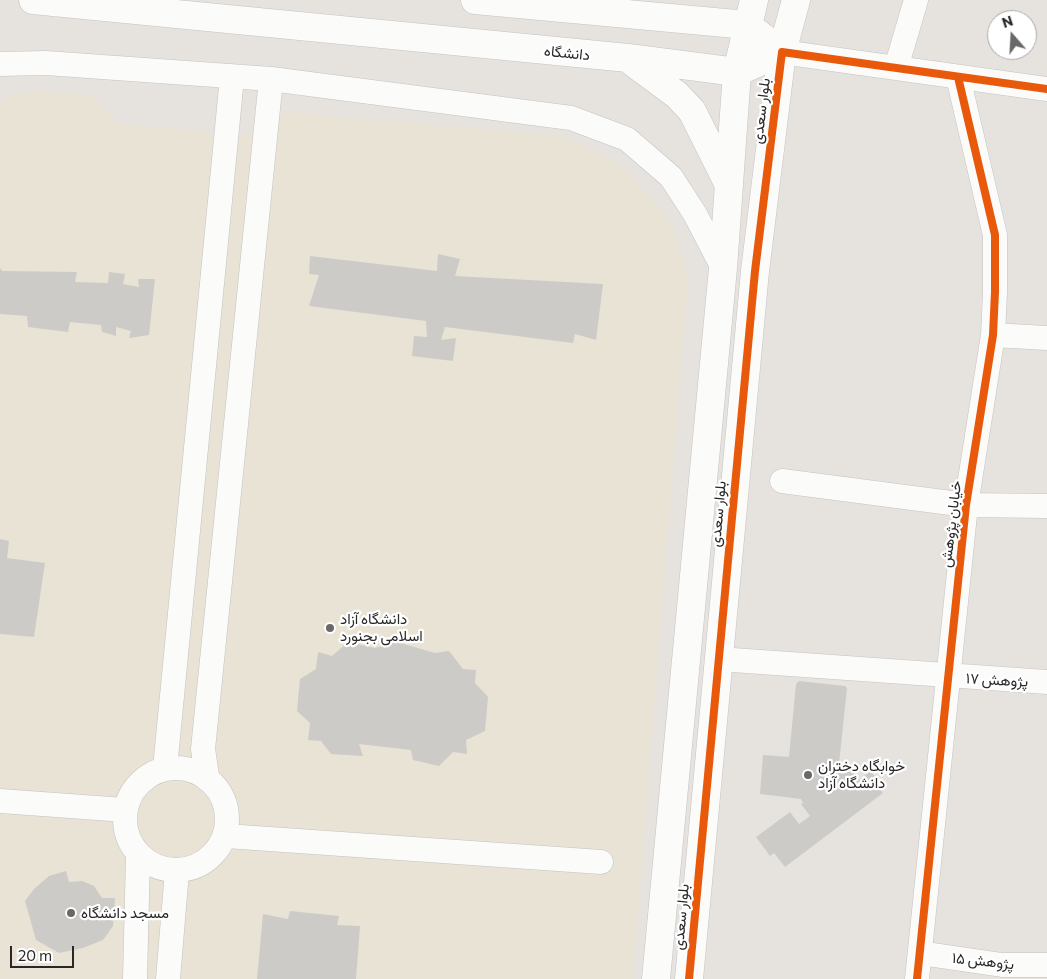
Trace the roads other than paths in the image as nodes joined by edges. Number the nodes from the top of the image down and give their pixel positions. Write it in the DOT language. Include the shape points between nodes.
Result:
graph roads {
  1 [pos="33,0"];
  2 [pos="475,0"];
  3 [pos="796,0"];
  4 [pos="916,0"];
  5 [pos="750,12"];
  6 [pos="782,52"];
  7 [pos="628,58"];
  8 [pos="0,64"];
  9 [pos="896,68"];
  10 [pos="737,72"];
  11 [pos="232,77"];
  12 [pos="958,77"];
  13 [pos="271,79"];
  14 [pos="1047,89"];
  15 [pos="728,183"];
  16 [pos="723,268"];
  17 [pos="993,335"];
  18 [pos="1047,338"];
  19 [pos="782,480"];
  20 [pos="966,505"];
  21 [pos="1047,506"];
  22 [pos="718,659"];
  23 [pos="948,677"];
  24 [pos="1047,682"];
  25 [pos="165,768"];
  26 [pos="207,776"];
  27 [pos="0,801"];
  28 [pos="125,810"];
  29 [pos="226,836"];
  30 [pos="138,855"];
  31 [pos="601,862"];
  32 [pos="176,871"];
  33 [pos="920,952"];
  34 [pos="1047,965"];
  35 [pos="134,979"];
  36 [pos="168,979"];
  37 [pos="656,979"];
  38 [pos="689,979"];
  39 [pos="917,979"];
  1 -- 7 [label="street, دانشگاه"];
  2 -- 5 [label="street"];
  3 -- 6 [label="street, بلوار سعدی"];
  4 -- 9 [label="street"];
  5 -- 6 [label="street"];
  5 -- 10 [label="street, بلوار سعدی"];
  6 -- 9 [label="street"];
  6 -- 10 [label="street"];
  6 -- 22 [label="street, بلوار سعدی" via="755,271"];
  7 -- 10 [label="street, دانشگاه"];
  7 -- 15 [label="street" via="677,95 692,112"];
  8 -- 11 [label="street" via="46,64"];
  9 -- 12 [label="street"];
  10 -- 15 [label="street, بلوار سعدی"];
  11 -- 13 [label="street"];
  11 -- 25 [label="street"];
  12 -- 14 [label="street"];
  12 -- 17 [label="street, خیابان پژوهش" via="995,235"];
  13 -- 16 [label="street" via="571,118 627,139 671,176 696,214"];
  13 -- 26 [label="street" via="203,749"];
  15 -- 16 [label="street, بلوار سعدی"];
  16 -- 37 [label="street, بلوار سعدی"];
  17 -- 18 [label="street"];
  17 -- 20 [label="street, خیابان پژوهش"];
  19 -- 20 [label="street"];
  20 -- 21 [label="street"];
  20 -- 23 [label="street, خیابان پژوهش"];
  22 -- 23 [label="street, پژوهش ۱۷"];
  22 -- 38 [label="street, بلوار سعدی"];
  23 -- 24 [label="street, پژوهش ۱۷"];
  23 -- 33 [label="street, خیابان پژوهش"];
  25 -- 26 [label="street" via="187,768"];
  25 -- 28 [label="street" via="146,776 132,791"];
  26 -- 29 [label="street" via="222,793 229,814"];
  27 -- 28 [label="street"];
  28 -- 30 [label="street" via="126,834"];
  29 -- 31 [label="street"];
  29 -- 32 [label="street" via="207,862"];
  30 -- 32 [label="street" via="156,867"];
  30 -- 35 [label="street"];
  32 -- 36 [label="street"];
  33 -- 34 [label="street, پژوهش ۱۵" via="1002,965"];
  33 -- 39 [label="street, خیابان پژوهش"];
}
